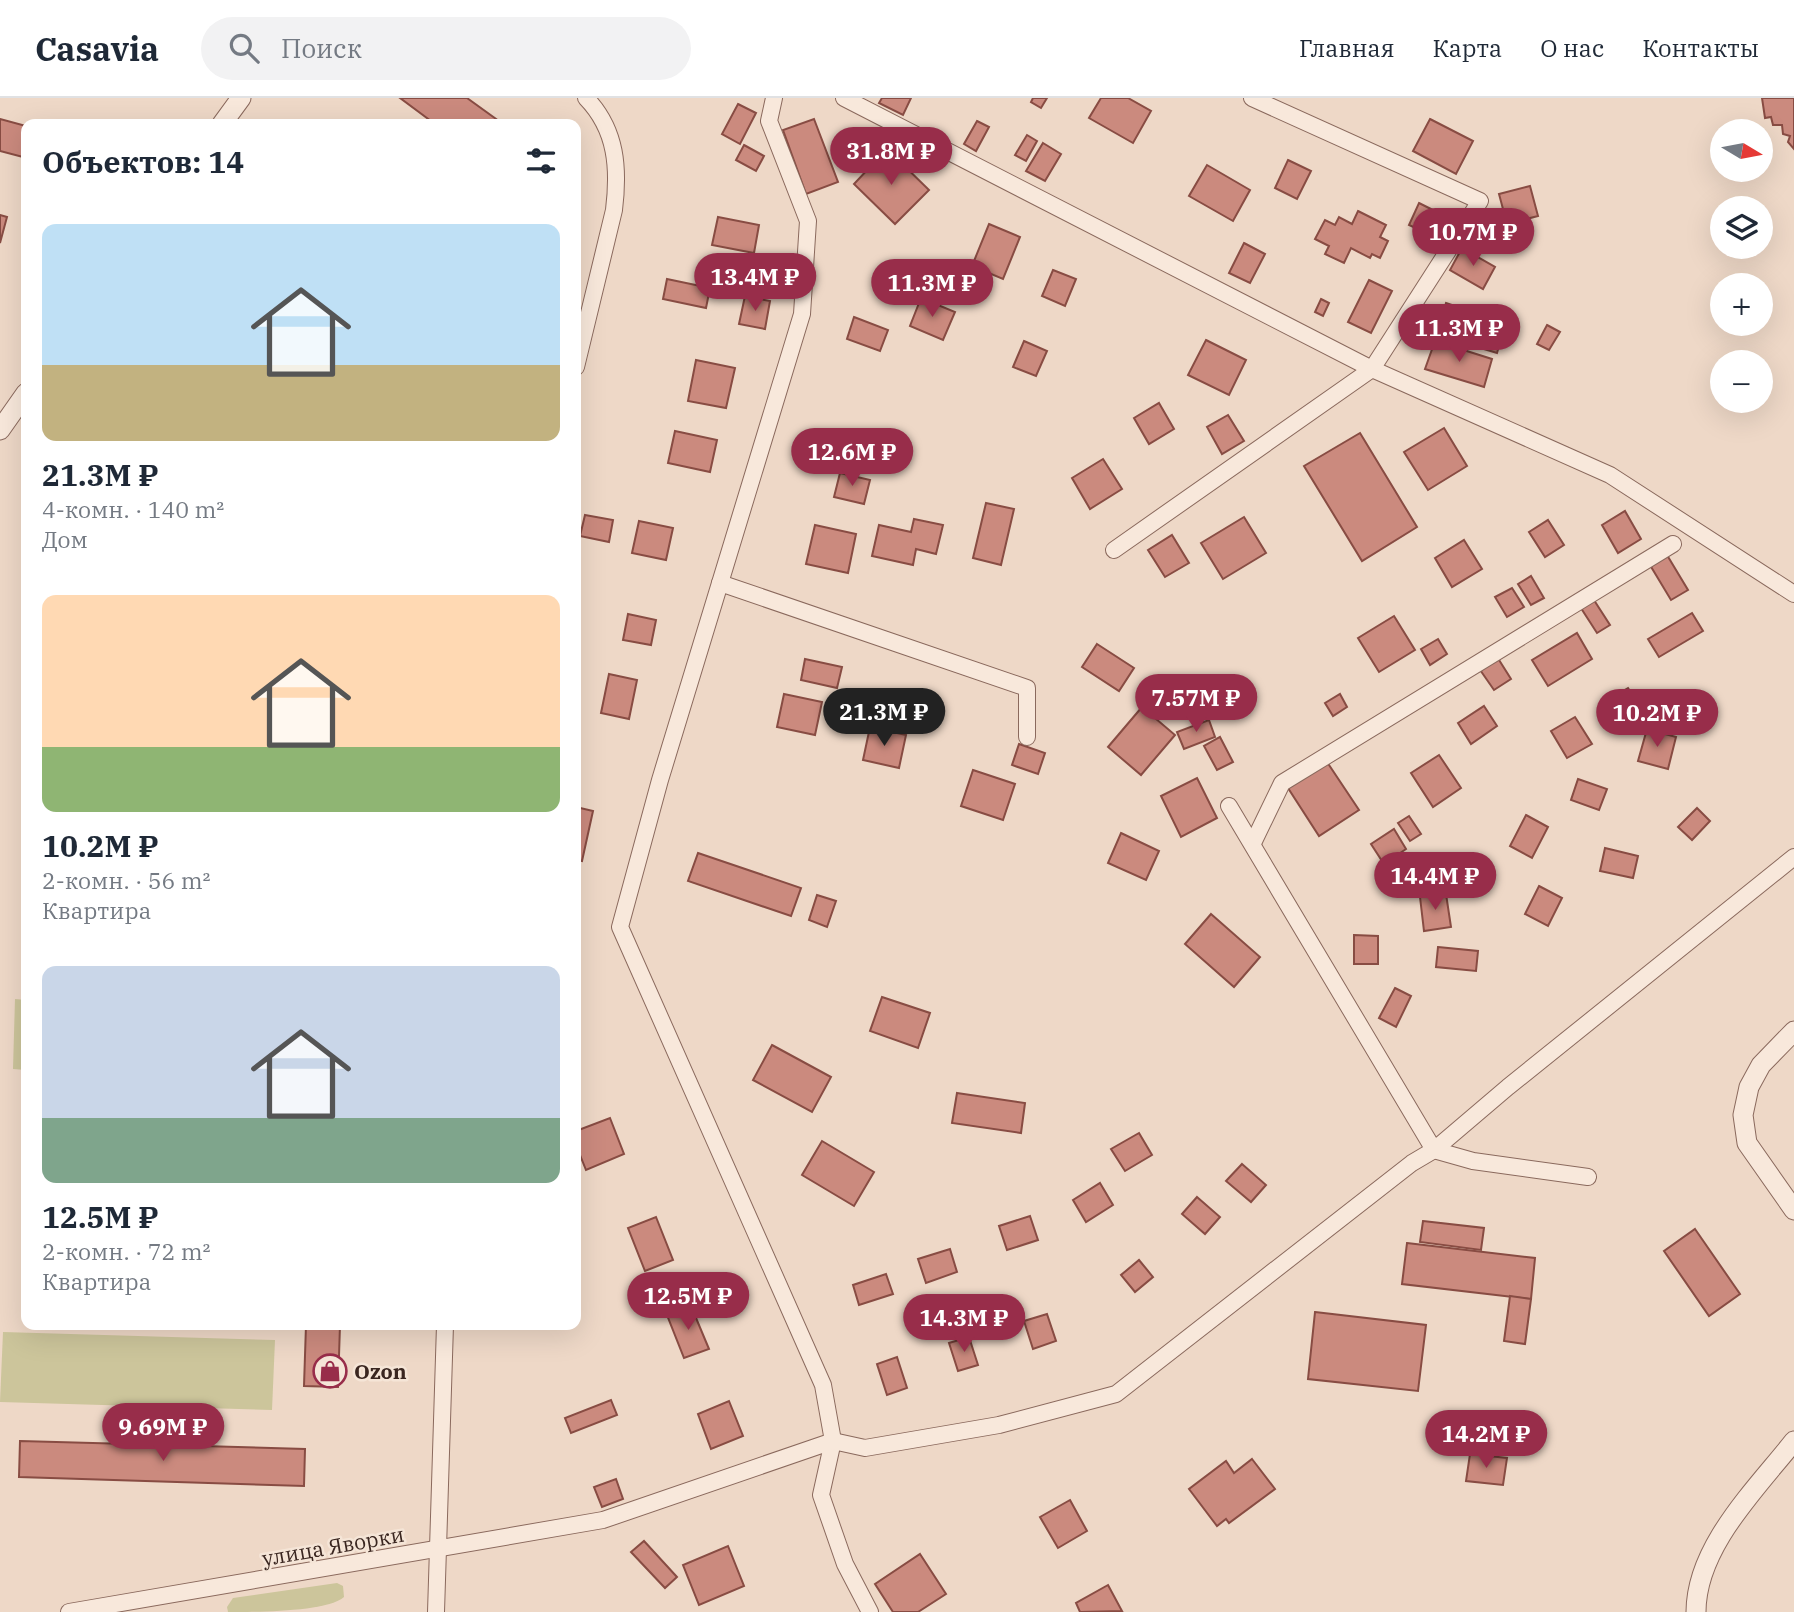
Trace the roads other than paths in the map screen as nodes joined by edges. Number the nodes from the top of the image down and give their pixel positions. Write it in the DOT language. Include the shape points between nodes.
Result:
graph roads {
  1 [pos="241,98"];
  2 [pos="586,98"];
  3 [pos="774,98"];
  4 [pos="844,98"];
  5 [pos="1252,98"];
  6 [pos="226,119"];
  7 [pos="581,346"];
  8 [pos="1372,369"];
  9 [pos="21,400"];
  10 [pos="0,429"];
  11 [pos="1673,544"];
  12 [pos="1114,550"];
  13 [pos="720,583"];
  14 [pos="1794,594"];
  15 [pos="1027,737"];
  16 [pos="1229,806"];
  17 [pos="1253,843"];
  18 [pos="1794,857"];
  19 [pos="1794,1031"];
  20 [pos="1434,1150"];
  21 [pos="1588,1177"];
  22 [pos="1794,1210"];
  23 [pos="445,1330"];
  24 [pos="833,1441"];
  25 [pos="1794,1441"];
  26 [pos="438,1549"];
  27 [pos="69,1612"];
  28 [pos="436,1612"];
  29 [pos="870,1612"];
  30 [pos="1696,1612"];
  1 -- 6 [label="street"];
  2 -- 7 [label="street" via="613,143 617,184"];
  3 -- 13 [label="street" via="769,121 808,221 802,314"];
  4 -- 8 [label="street"];
  5 -- 8 [label="street" via="1480,201"];
  8 -- 12 [label="street"];
  8 -- 14 [label="street" via="1610,475"];
  9 -- 10 [label="street"];
  11 -- 17 [label="street" via="1282,783"];
  13 -- 15 [label="street" via="1027,688"];
  13 -- 24 [label="street" via="620,927 823,1385"];
  16 -- 17 [label="street"];
  17 -- 20 [label="street"];
  18 -- 20 [label="street"];
  19 -- 22 [label="street" via="1760,1065 1743,1115 1747,1143"];
  20 -- 21 [label="street" via="1473,1161"];
  20 -- 24 [label="street" via="1116,1394 999,1425 865,1448"];
  23 -- 26 [label="street"];
  24 -- 26 [label="street, улица Яворки" via="603,1520"];
  24 -- 29 [label="street" via="821,1495 845,1564"];
  25 -- 30 [label="street" via="1722,1533 1709,1558"];
  26 -- 27 [label="street, улица Яворки"];
  26 -- 28 [label="street"];
}
